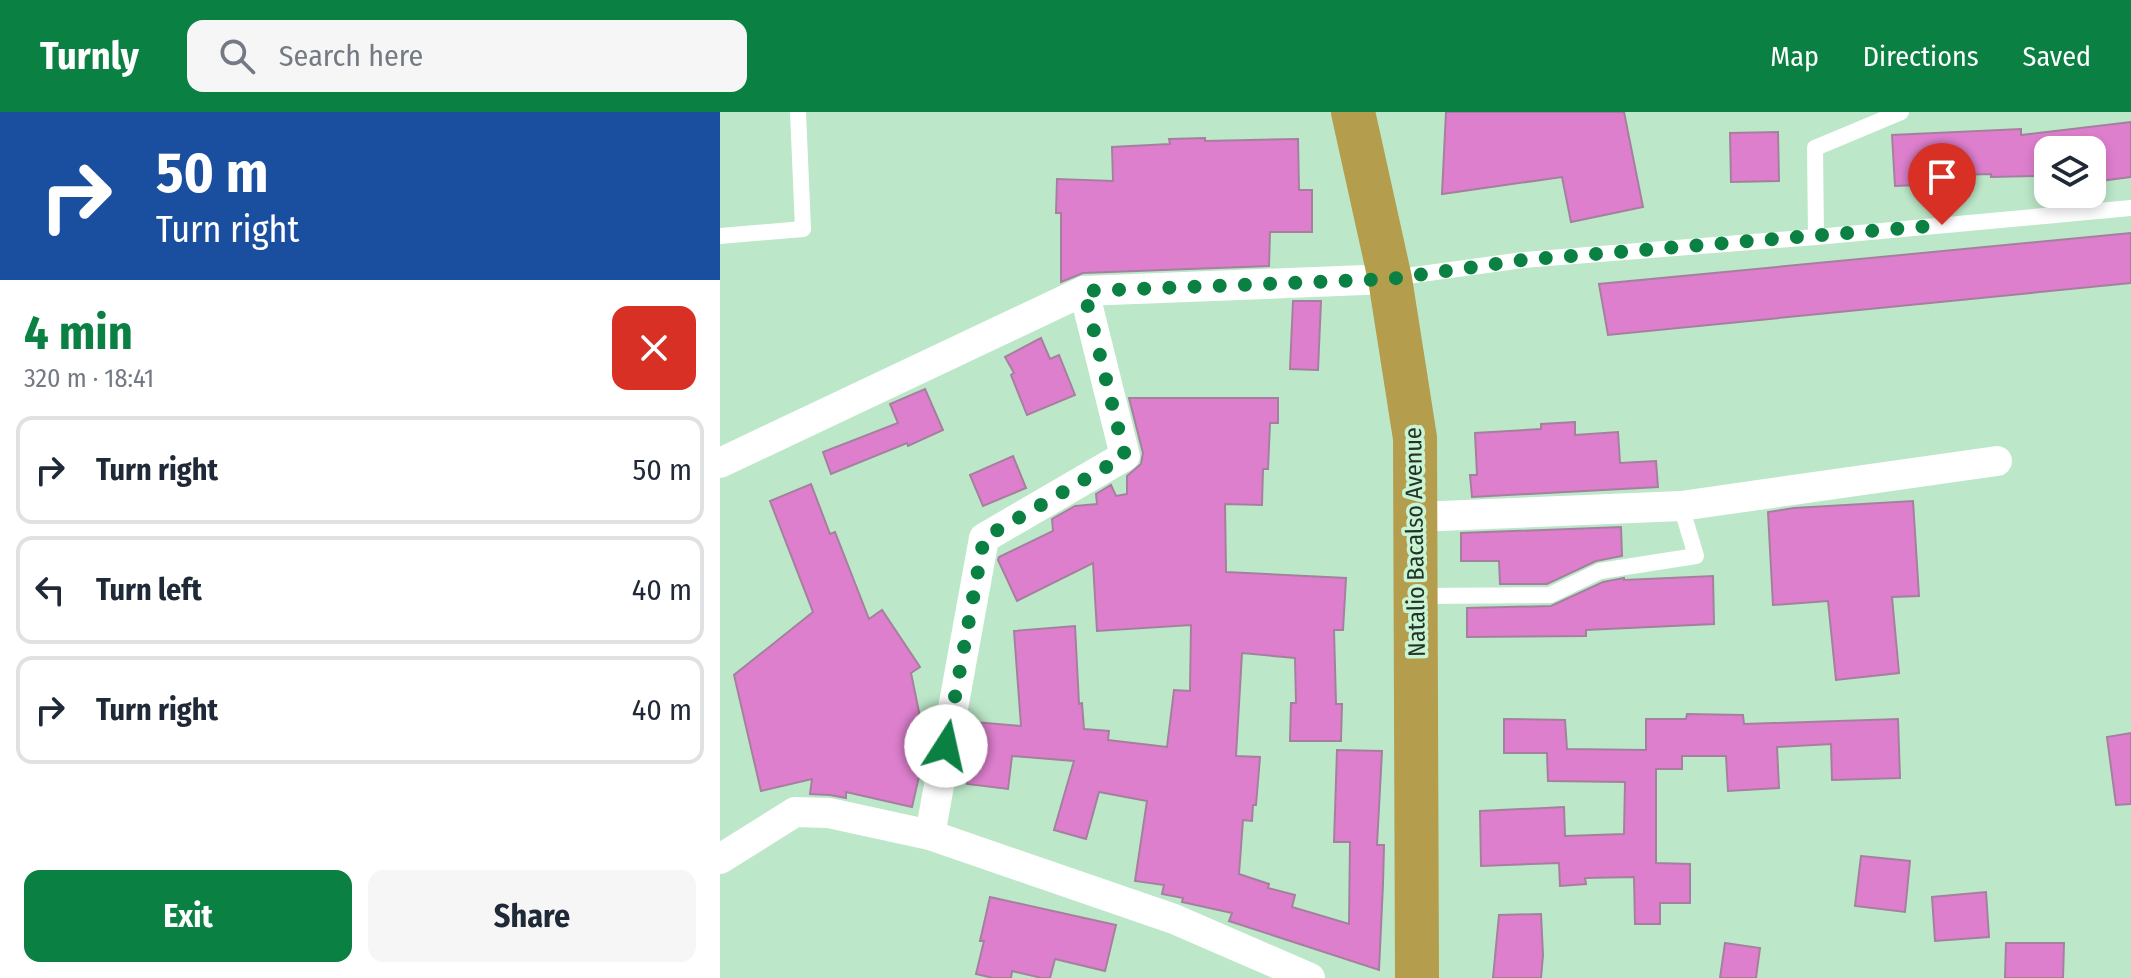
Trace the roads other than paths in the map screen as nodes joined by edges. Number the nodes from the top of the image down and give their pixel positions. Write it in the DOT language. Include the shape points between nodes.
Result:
graph roads {
  1 [pos="798,112"];
  2 [pos="1353,112"];
  3 [pos="1901,112"];
  4 [pos="2131,208"];
  5 [pos="720,236"];
  6 [pos="1816,237"];
  7 [pos="1390,279"];
  8 [pos="1084,291"];
  9 [pos="1997,461"];
  10 [pos="720,463"];
  11 [pos="1681,506"];
  12 [pos="1416,517"];
  13 [pos="1417,596"];
  14 [pos="930,835"];
  15 [pos="720,859"];
  16 [pos="1310,978"];
  17 [pos="1417,978"];
  1 -- 5 [label="lane" via="803,229"];
  2 -- 7 [label="highway, Natalio Bacalso Avenue"];
  3 -- 6 [label="lane" via="1815,148"];
  4 -- 6 [label="lane"];
  6 -- 7 [label="lane" via="1523,260"];
  7 -- 8 [label="street"];
  7 -- 12 [label="highway, Natalio Bacalso Avenue" via="1415,438"];
  8 -- 10 [label="street"];
  8 -- 14 [label="street" via="1125,456 984,538"];
  9 -- 11 [label="street"];
  11 -- 12 [label="street"];
  11 -- 13 [label="lane" via="1696,556 1600,571 1550,595"];
  12 -- 13 [label="highway, Natalio Bacalso Avenue"];
  13 -- 17 [label="highway, Natalio Bacalso Avenue"];
  14 -- 15 [label="street" via="829,813 795,812"];
  14 -- 16 [label="street" via="1174,919"];
}
